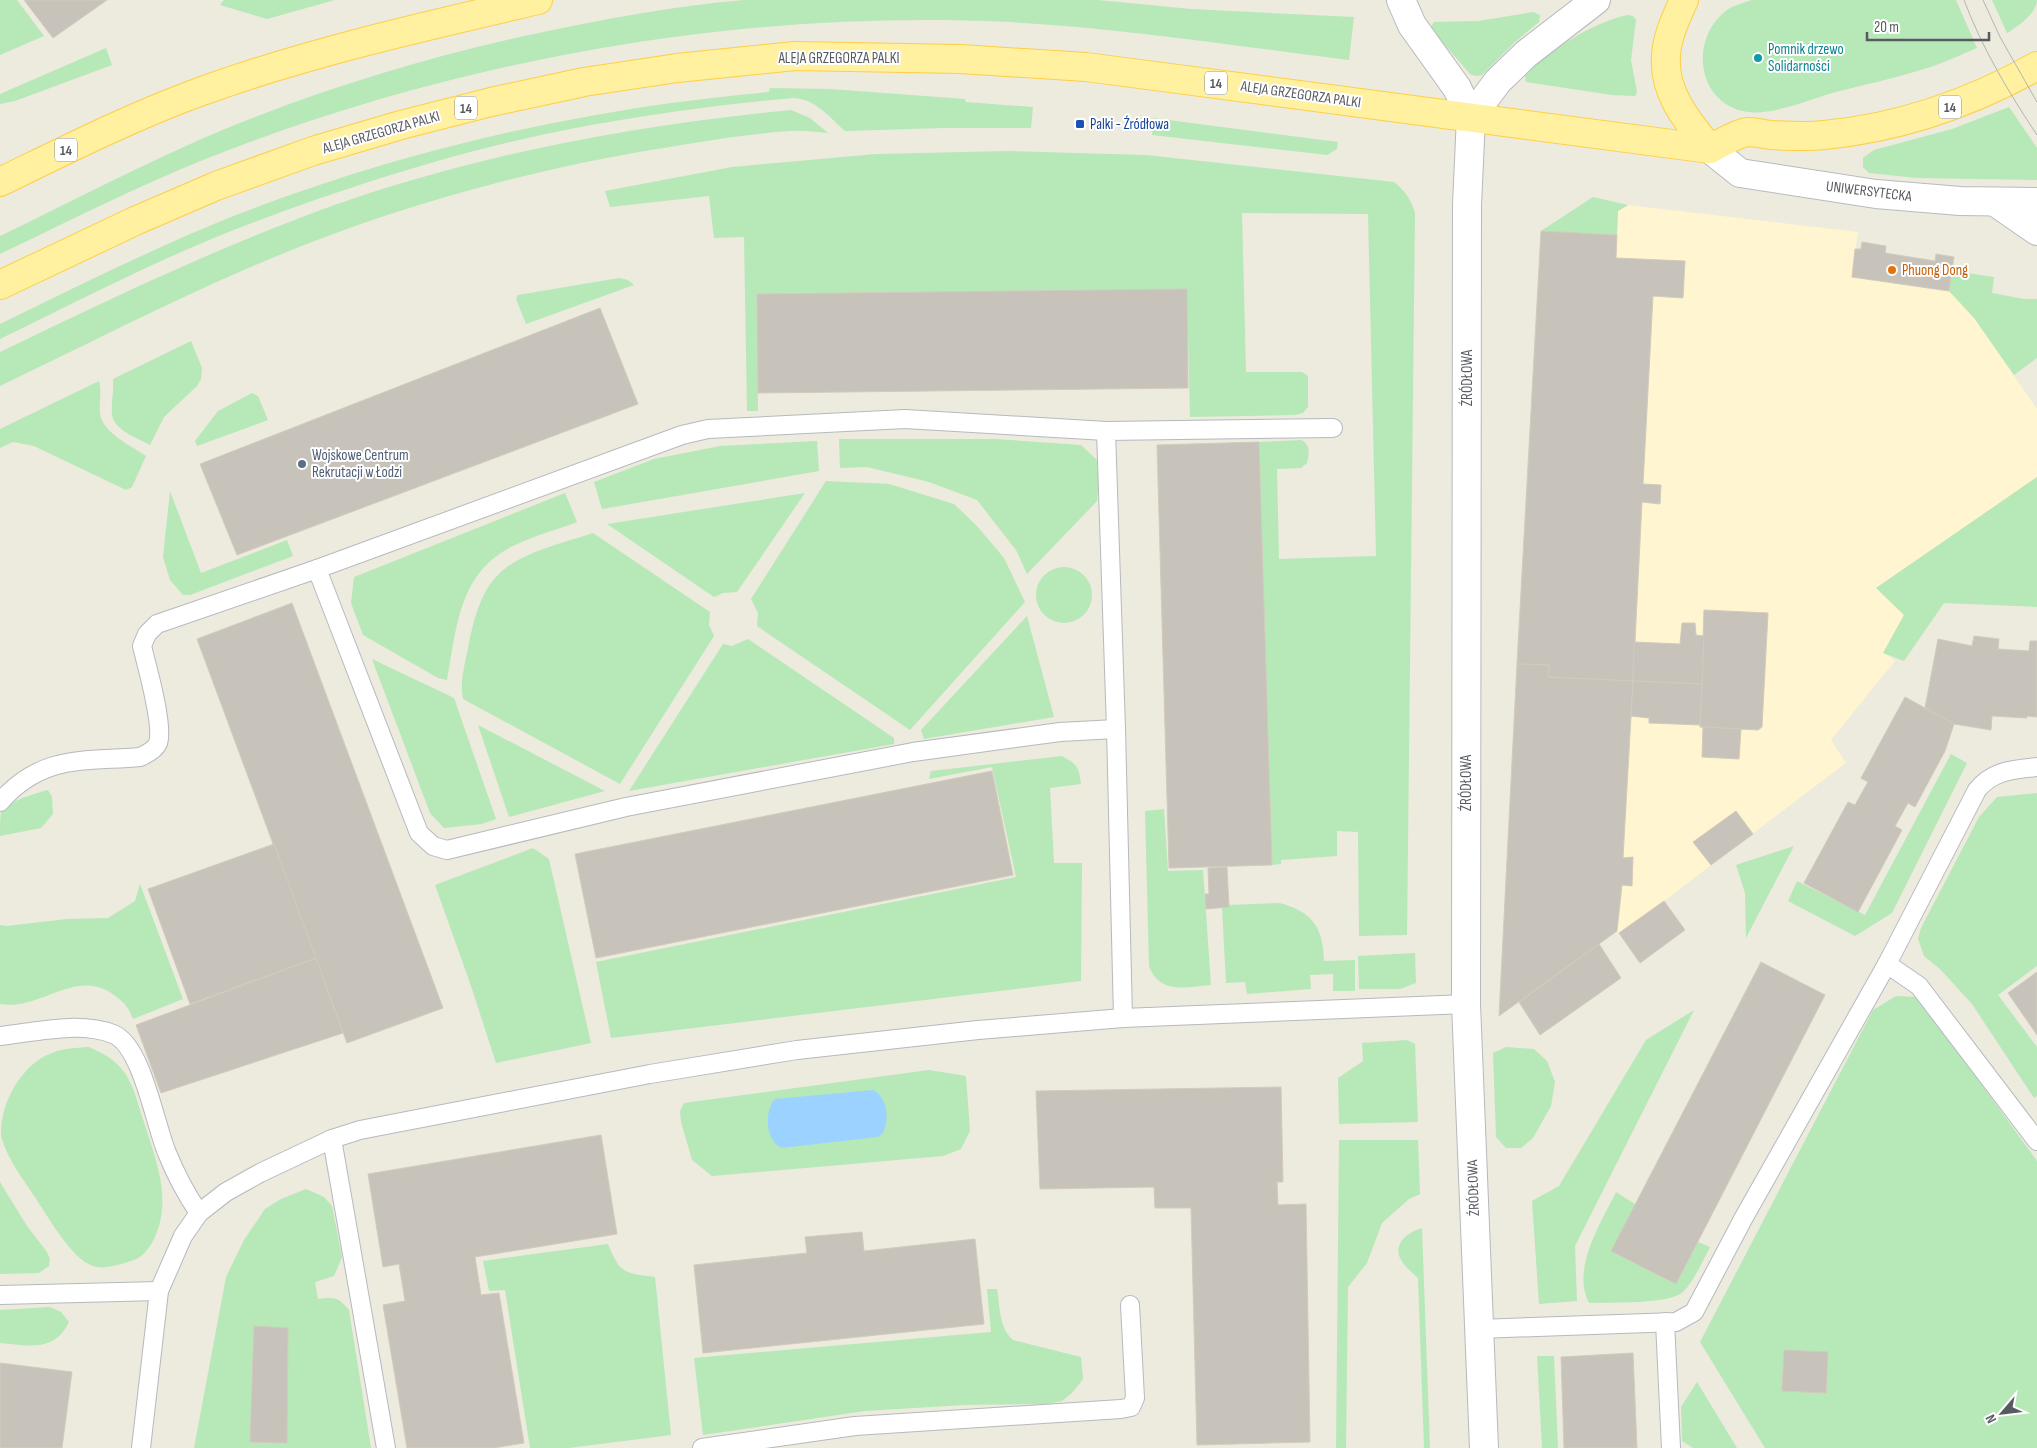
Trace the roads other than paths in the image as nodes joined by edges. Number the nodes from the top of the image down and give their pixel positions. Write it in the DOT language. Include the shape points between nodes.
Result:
graph roads {
  1 [pos="538,0"];
  2 [pos="1401,0"];
  3 [pos="1596,0"];
  4 [pos="1684,0"];
  5 [pos="2037,66"];
  6 [pos="1471,117"];
  7 [pos="1710,149"];
  8 [pos="0,182"];
  9 [pos="1995,202"];
  10 [pos="2037,202"];
  11 [pos="2037,231"];
  12 [pos="0,285"];
  13 [pos="1332,428"];
  14 [pos="1106,431"];
  15 [pos="317,569"];
  16 [pos="1116,729"];
  17 [pos="2037,767"];
  18 [pos="0,802"];
  19 [pos="1887,964"];
  20 [pos="1466,1004"];
  21 [pos="1123,1018"];
  22 [pos="0,1036"];
  23 [pos="332,1139"];
  24 [pos="2037,1141"];
  25 [pos="199,1213"];
  26 [pos="159,1291"];
  27 [pos="0,1295"];
  28 [pos="1130,1305"];
  29 [pos="1665,1322"];
  30 [pos="1478,1329"];
  31 [pos="141,1448"];
  32 [pos="386,1448"];
  33 [pos="702,1448"];
  34 [pos="1484,1448"];
  35 [pos="1671,1448"];
  1 -- 8 [label="main road, 14" via="335,50 240,78 132,119"];
  2 -- 6 [label="street" via="1412,25 1457,88"];
  3 -- 6 [label="street" via="1526,54 1498,81"];
  4 -- 7 [label="main road" via="1672,28 1666,55 1667,74 1679,108"];
  5 -- 7 [label="main road, 14" via="1964,102 1883,126 1823,135 1746,132"];
  6 -- 7 [label="main road, ALEJA GRZEGORZA PALKI / 14"];
  6 -- 12 [label="main road, ALEJA GRZEGORZA PALKI / 14" via="1162,75 1038,63 795,56 677,68 584,82 491,102 313,151 198,194"];
  6 -- 20 [label="street, ŹRÓDŁOWA" via="1467,204"];
  7 -- 9 [label="street, UNIWERSYTECKA" via="1740,173 1876,194"];
  9 -- 10 [label="street, UNIWERSYTECKA"];
  9 -- 11 [label="street"];
  13 -- 14 [label="lane"];
  14 -- 15 [label="lane" via="905,419 708,429 682,435"];
  14 -- 16 [label="lane"];
  15 -- 16 [label="lane" via="419,833 433,846 446,850 626,807 913,752 1060,732"];
  15 -- 18 [label="lane" via="157,624 147,634 142,646 160,728 158,744 149,754 140,757 64,762 30,774"];
  16 -- 21 [label="lane"];
  17 -- 19 [label="lane" via="2001,772 1977,790"];
  19 -- 24 [label="lane" via="1919,986"];
  19 -- 29 [label="lane" via="1694,1312 1676,1322"];
  20 -- 21 [label="lane"];
  20 -- 30 [label="street, ŹRÓDŁOWA"];
  21 -- 23 [label="lane" via="797,1050 616,1081 360,1130"];
  22 -- 25 [label="lane" via="75,1028 104,1031 127,1043 138,1062 170,1160"];
  23 -- 25 [label="lane" via="260,1173 226,1192"];
  23 -- 32 [label="lane"];
  25 -- 26 [label="lane" via="183,1236"];
  26 -- 27 [label="lane"];
  26 -- 31 [label="lane"];
  28 -- 33 [label="lane" via="1135,1398 1131,1407 855,1426"];
  29 -- 30 [label="lane"];
  29 -- 35 [label="lane"];
  30 -- 34 [label="street, ŹRÓDŁOWA"];
}
